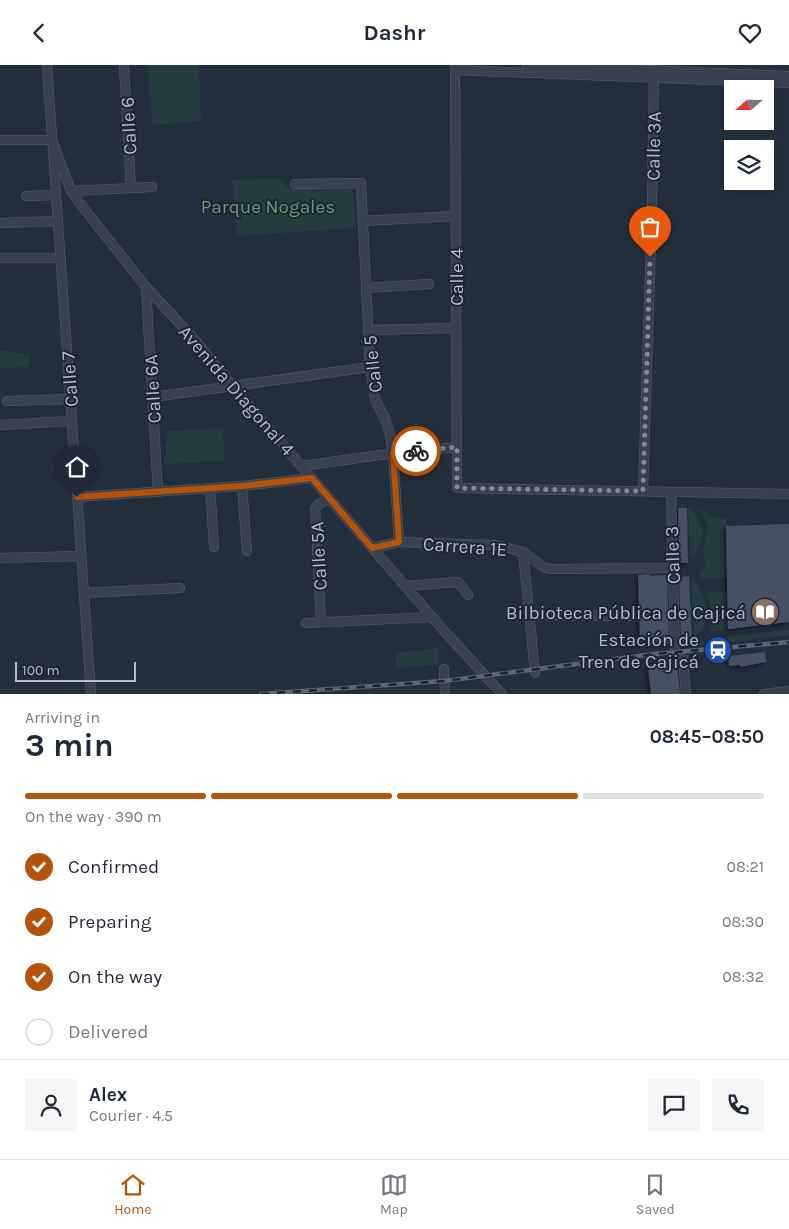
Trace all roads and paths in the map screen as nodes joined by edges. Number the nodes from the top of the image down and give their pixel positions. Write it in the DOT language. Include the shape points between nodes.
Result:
graph roads {
  1 [pos="47,65"];
  2 [pos="124,65"];
  3 [pos="527,65"];
  4 [pos="587,66"];
  5 [pos="455,67"];
  6 [pos="724,69"];
  7 [pos="654,74"];
  8 [pos="789,76"];
  9 [pos="789,83"];
  10 [pos="0,140"];
  11 [pos="52,140"];
  12 [pos="295,184"];
  13 [pos="152,187"];
  14 [pos="132,188"];
  15 [pos="71,191"];
  16 [pos="26,196"];
  17 [pos="56,197"];
  18 [pos="78,201"];
  19 [pos="456,216"];
  20 [pos="58,221"];
  21 [pos="363,221"];
  22 [pos="0,223"];
  23 [pos="0,258"];
  24 [pos="61,258"];
  25 [pos="428,284"];
  26 [pos="146,287"];
  27 [pos="366,289"];
  28 [pos="456,327"];
  29 [pos="369,330"];
  30 [pos="370,367"];
  31 [pos="232,386"];
  32 [pos="152,397"];
  33 [pos="70,399"];
  34 [pos="7,401"];
  35 [pos="72,421"];
  36 [pos="0,425"];
  37 [pos="457,447"];
  38 [pos="393,453"];
  39 [pos="302,466"];
  40 [pos="312,478"];
  41 [pos="242,486"];
  42 [pos="210,488"];
  43 [pos="643,491"];
  44 [pos="158,492"];
  45 [pos="670,492"];
  46 [pos="789,494"];
  47 [pos="77,497"];
  48 [pos="330,499"];
  49 [pos="399,542"];
  50 [pos="214,547"];
  51 [pos="372,548"];
  52 [pos="247,551"];
  53 [pos="523,552"];
  54 [pos="81,556"];
  55 [pos="0,558"];
  56 [pos="672,568"];
  57 [pos="406,586"];
  58 [pos="180,588"];
  59 [pos="84,593"];
  60 [pos="468,595"];
  61 [pos="530,615"];
  62 [pos="633,616"];
  63 [pos="432,617"];
  64 [pos="321,621"];
  65 [pos="306,623"];
  66 [pos="675,647"];
  67 [pos="683,658"];
  68 [pos="444,669"];
  69 [pos="535,673"];
  70 [pos="789,691"];
  71 [pos="91,694"];
  72 [pos="445,694"];
  73 [pos="502,694"];
  74 [pos="686,694"];
  75 [pos="764,694"];
  1 -- 11 [label="street, Calle 7"];
  2 -- 14 [label="street, Calle 6"];
  3 -- 4 [label="street"];
  4 -- 7 [label="street"];
  5 -- 7 [label="street"];
  5 -- 19 [label="street, Calle 4"];
  6 -- 7 [label="street"];
  6 -- 8 [label="street"];
  7 -- 9 [label="street"];
  7 -- 43 [label="street, Calle 3A"];
  10 -- 11 [label="street"];
  11 -- 15 [label="street, Avenida Diagonal 4"];
  11 -- 17 [label="street, Calle 7"];
  12 -- 21 [label="street, Calle 5" via="361,183"];
  13 -- 14 [label="street"];
  14 -- 15 [label="street"];
  15 -- 18 [label="street, Avenida Diagonal 4"];
  16 -- 17 [label="street"];
  17 -- 18 [label="street" via="64,195"];
  17 -- 20 [label="street, Calle 7"];
  18 -- 26 [label="street, Avenida Diagonal 4"];
  19 -- 21 [label="street"];
  19 -- 28 [label="street, Calle 4"];
  20 -- 22 [label="street"];
  20 -- 24 [label="street, Calle 7"];
  21 -- 27 [label="street, Calle 5"];
  23 -- 24 [label="street"];
  24 -- 33 [label="street, Calle 7"];
  25 -- 27 [label="street"];
  26 -- 31 [label="street, Avenida Diagonal 4"];
  26 -- 32 [label="street, Calle 6A"];
  27 -- 29 [label="street, Calle 5"];
  28 -- 29 [label="street"];
  28 -- 37 [label="street, Calle 4"];
  29 -- 30 [label="street, Calle 5"];
  30 -- 31 [label="street"];
  30 -- 38 [label="street, Calle 5" via="375,399 390,434"];
  31 -- 32 [label="street"];
  31 -- 39 [label="street, Avenida Diagonal 4"];
  32 -- 44 [label="street, Calle 6A"];
  33 -- 34 [label="street"];
  33 -- 35 [label="street, Calle 7"];
  35 -- 36 [label="street"];
  35 -- 47 [label="street, Calle 7"];
  37 -- 38 [label="street"];
  37 -- 43 [label="street, Calle 4" via="457,488"];
  38 -- 39 [label="street"];
  38 -- 49 [label="street, Calle 5"];
  39 -- 40 [label="street, Avenida Diagonal 4"];
  40 -- 41 [label="street"];
  40 -- 48 [label="street, Avenida Diagonal 4"];
  41 -- 42 [label="street"];
  41 -- 52 [label="street"];
  42 -- 44 [label="street"];
  42 -- 50 [label="street"];
  43 -- 45 [label="street"];
  44 -- 47 [label="street"];
  45 -- 46 [label="street"];
  45 -- 56 [label="street, Calle 3"];
  47 -- 54 [label="street, Calle 7"];
  48 -- 51 [label="street, Avenida Diagonal 4"];
  48 -- 64 [label="street, Calle 5A" via="315,509"];
  49 -- 51 [label="street, Carrera 1E"];
  49 -- 53 [label="street, Carrera 1E" via="496,545"];
  51 -- 57 [label="street, Avenida Diagonal 4"];
  53 -- 56 [label="street, Carrera 1E" via="545,568 554,569"];
  53 -- 61 [label="street"];
  54 -- 55 [label="street"];
  54 -- 59 [label="street, Calle 7"];
  56 -- 66 [label="street, Calle 3"];
  57 -- 60 [label="street" via="459,583"];
  57 -- 63 [label="street, Avenida Diagonal 4"];
  58 -- 59 [label="street"];
  59 -- 71 [label="street, Calle 7"];
  61 -- 62 [label="street"];
  61 -- 69 [label="street"];
  63 -- 64 [label="street"];
  63 -- 73 [label="street, Avenida Diagonal 4"];
  64 -- 65 [label="street"];
  67 -- 74 [label="street"];
  68 -- 72 [label="street"];
  70 -- 75 [label="street"];
}
